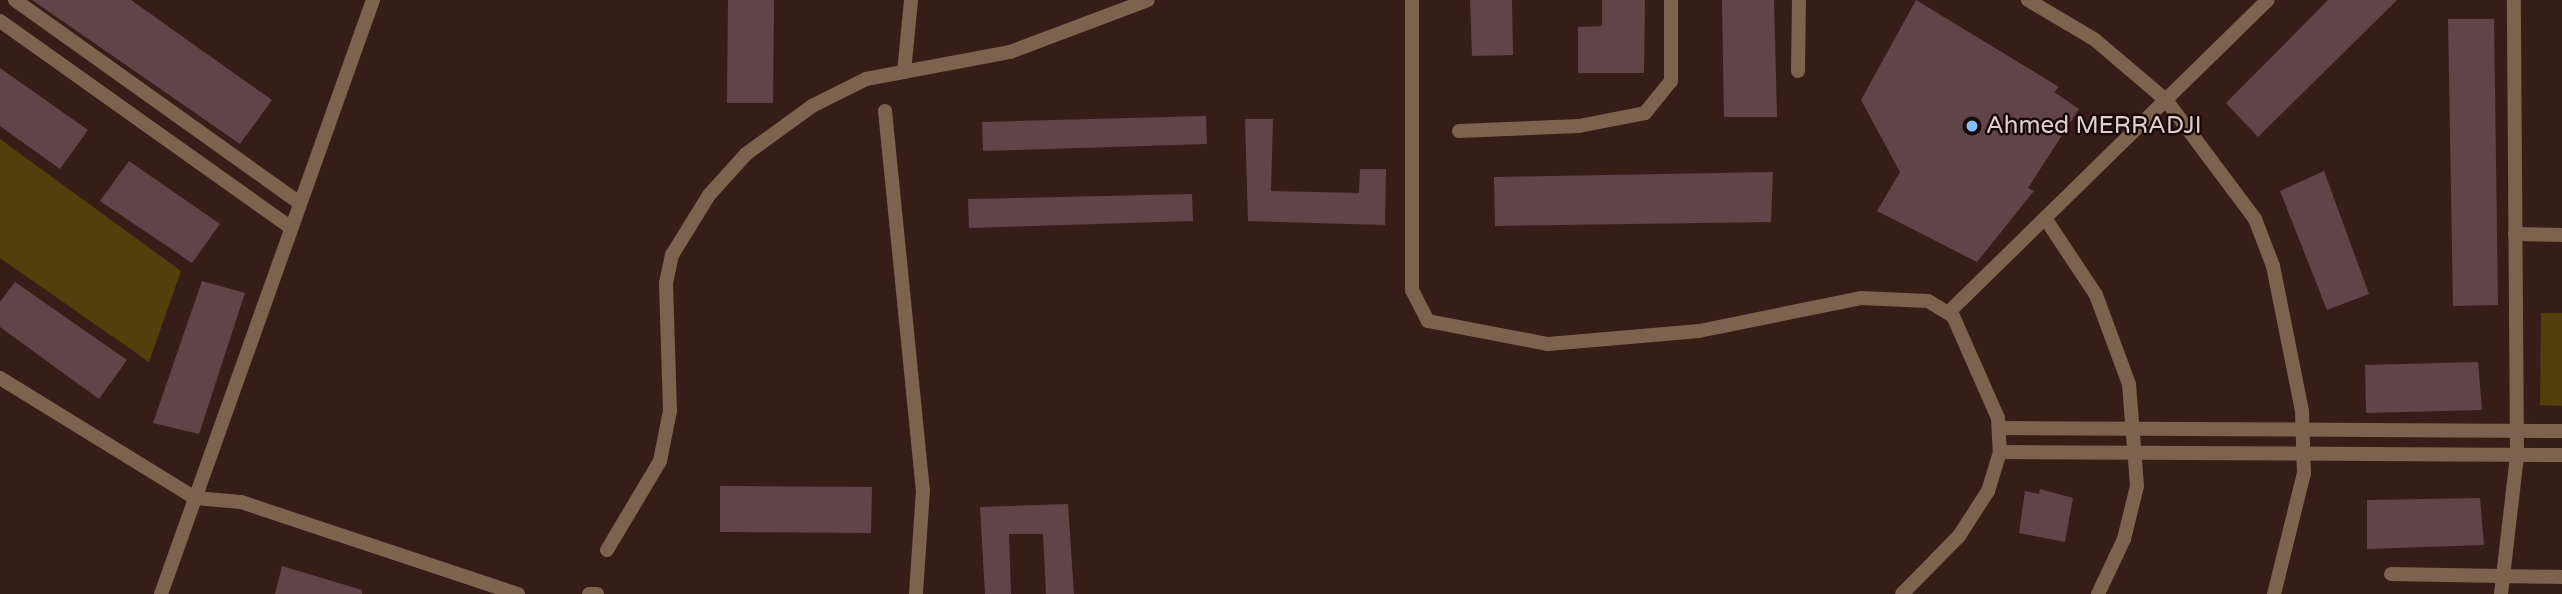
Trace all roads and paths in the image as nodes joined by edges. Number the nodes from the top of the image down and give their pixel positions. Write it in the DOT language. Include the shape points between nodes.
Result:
graph roads {
  1 [pos="15,0"];
  2 [pos="373,0"];
  3 [pos="911,0"];
  4 [pos="1149,0"];
  5 [pos="1412,0"];
  6 [pos="1671,0"];
  7 [pos="1799,0"];
  8 [pos="2028,0"];
  9 [pos="2269,0"];
  10 [pos="2514,0"];
  11 [pos="0,21"];
  12 [pos="1798,71"];
  13 [pos="904,72"];
  14 [pos="2166,100"];
  15 [pos="885,111"];
  16 [pos="1459,131"];
  17 [pos="300,203"];
  18 [pos="2045,218"];
  19 [pos="291,228"];
  20 [pos="2515,234"];
  21 [pos="2562,234"];
  22 [pos="1948,312"];
  23 [pos="0,378"];
  24 [pos="1999,428"];
  25 [pos="2134,429"];
  26 [pos="2303,431"];
  27 [pos="2516,431"];
  28 [pos="2562,431"];
  29 [pos="2000,452"];
  30 [pos="2136,454"];
  31 [pos="2516,455"];
  32 [pos="2562,455"];
  33 [pos="2303,456"];
  34 [pos="195,498"];
  35 [pos="607,550"];
  36 [pos="2391,574"];
  37 [pos="2505,576"];
  38 [pos="2562,577"];
  39 [pos="161,594"];
  40 [pos="518,594"];
  41 [pos="589,594"];
  42 [pos="597,594"];
  43 [pos="916,594"];
  44 [pos="1902,594"];
  45 [pos="2098,594"];
  46 [pos="2274,594"];
  47 [pos="2501,594"];
  1 -- 17 [label="street"];
  2 -- 17 [label="street"];
  3 -- 13 [label="street"];
  4 -- 13 [label="street" via="1010,52"];
  5 -- 22 [label="street" via="1412,290 1428,321 1548,344 1699,331 1861,298 1899,296"];
  6 -- 16 [label="street" via="1671,81 1645,113 1579,126"];
  7 -- 12 [label="street"];
  8 -- 14 [label="street" via="2094,39"];
  9 -- 14 [label="street"];
  10 -- 20 [label="street"];
  11 -- 19 [label="street"];
  13 -- 35 [label="street" via="866,79 772,134 737,164 684,233 666,283 670,411 660,461"];
  14 -- 18 [label="street"];
  14 -- 26 [label="street" via="2255,219 2291,339"];
  15 -- 43 [label="street" via="923,490"];
  17 -- 19 [label="street"];
  18 -- 22 [label="street"];
  18 -- 25 [label="street" via="2073,255 2115,338"];
  19 -- 34 [label="street"];
  20 -- 21 [label="street"];
  20 -- 27 [label="street"];
  22 -- 24 [label="street"];
  23 -- 34 [label="street"];
  24 -- 25 [label="street"];
  24 -- 29 [label="street"];
  25 -- 26 [label="street"];
  25 -- 30 [label="street"];
  26 -- 27 [label="street"];
  26 -- 33 [label="street"];
  27 -- 28 [label="street"];
  27 -- 31 [label="street"];
  29 -- 30 [label="street"];
  29 -- 44 [label="street" via="1988,491 1959,536"];
  30 -- 33 [label="street"];
  30 -- 45 [label="street" via="2137,486 2124,539"];
  31 -- 32 [label="street"];
  31 -- 33 [label="street"];
  31 -- 37 [label="street"];
  33 -- 46 [label="street" via="2296,523"];
  34 -- 39 [label="street"];
  34 -- 40 [label="street" via="241,502"];
  36 -- 37 [label="street"];
  37 -- 38 [label="street"];
  37 -- 47 [label="street"];
  41 -- 42 [label="street"];
}
